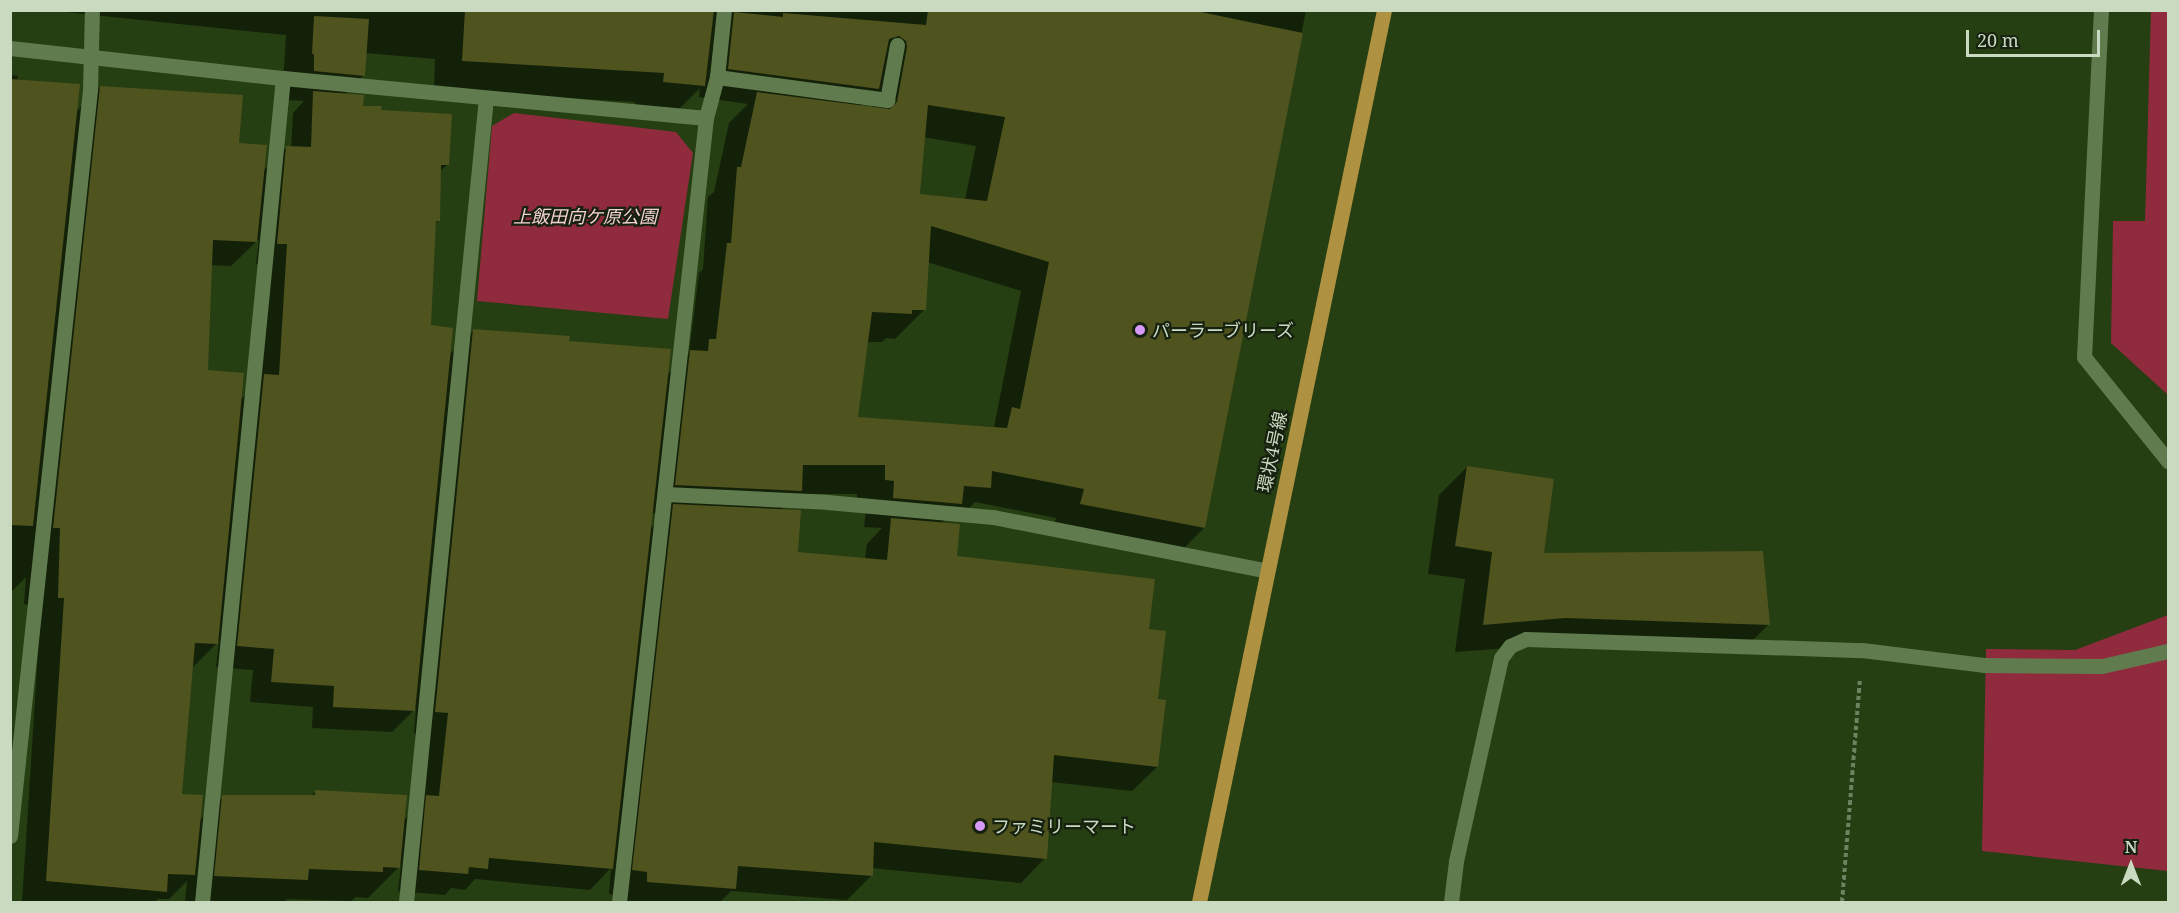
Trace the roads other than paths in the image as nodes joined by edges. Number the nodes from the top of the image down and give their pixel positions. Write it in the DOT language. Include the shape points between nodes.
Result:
graph roads {
  1 [pos="92,10"];
  2 [pos="724,10"];
  3 [pos="1384,10"];
  4 [pos="2101,10"];
  5 [pos="897,45"];
  6 [pos="10,48"];
  7 [pos="90,57"];
  8 [pos="717,77"];
  9 [pos="284,78"];
  10 [pos="486,98"];
  11 [pos="706,118"];
  12 [pos="2169,461"];
  13 [pos="666,494"];
  14 [pos="1267,571"];
  15 [pos="2169,651"];
  16 [pos="10,836"];
  17 [pos="202,903"];
  18 [pos="406,903"];
  19 [pos="619,903"];
  20 [pos="1199,903"];
  21 [pos="1450,903"];
  1 -- 7 [label="street"];
  2 -- 8 [label="street"];
  3 -- 14 [label="main road, 環状4号線"];
  4 -- 12 [label="street" via="2084,357"];
  5 -- 8 [label="street" via="887,100"];
  6 -- 7 [label="street"];
  7 -- 9 [label="street"];
  7 -- 16 [label="street" via="89,102"];
  8 -- 11 [label="street"];
  9 -- 10 [label="street"];
  9 -- 17 [label="street"];
  10 -- 11 [label="street"];
  10 -- 18 [label="street"];
  11 -- 13 [label="street"];
  13 -- 14 [label="street" via="827,502 993,517"];
  13 -- 19 [label="street"];
  14 -- 20 [label="main road, 環状4号線"];
  15 -- 21 [label="street" via="2102,666 1985,665 1862,650 1526,639 1510,646 1501,658"];
}
